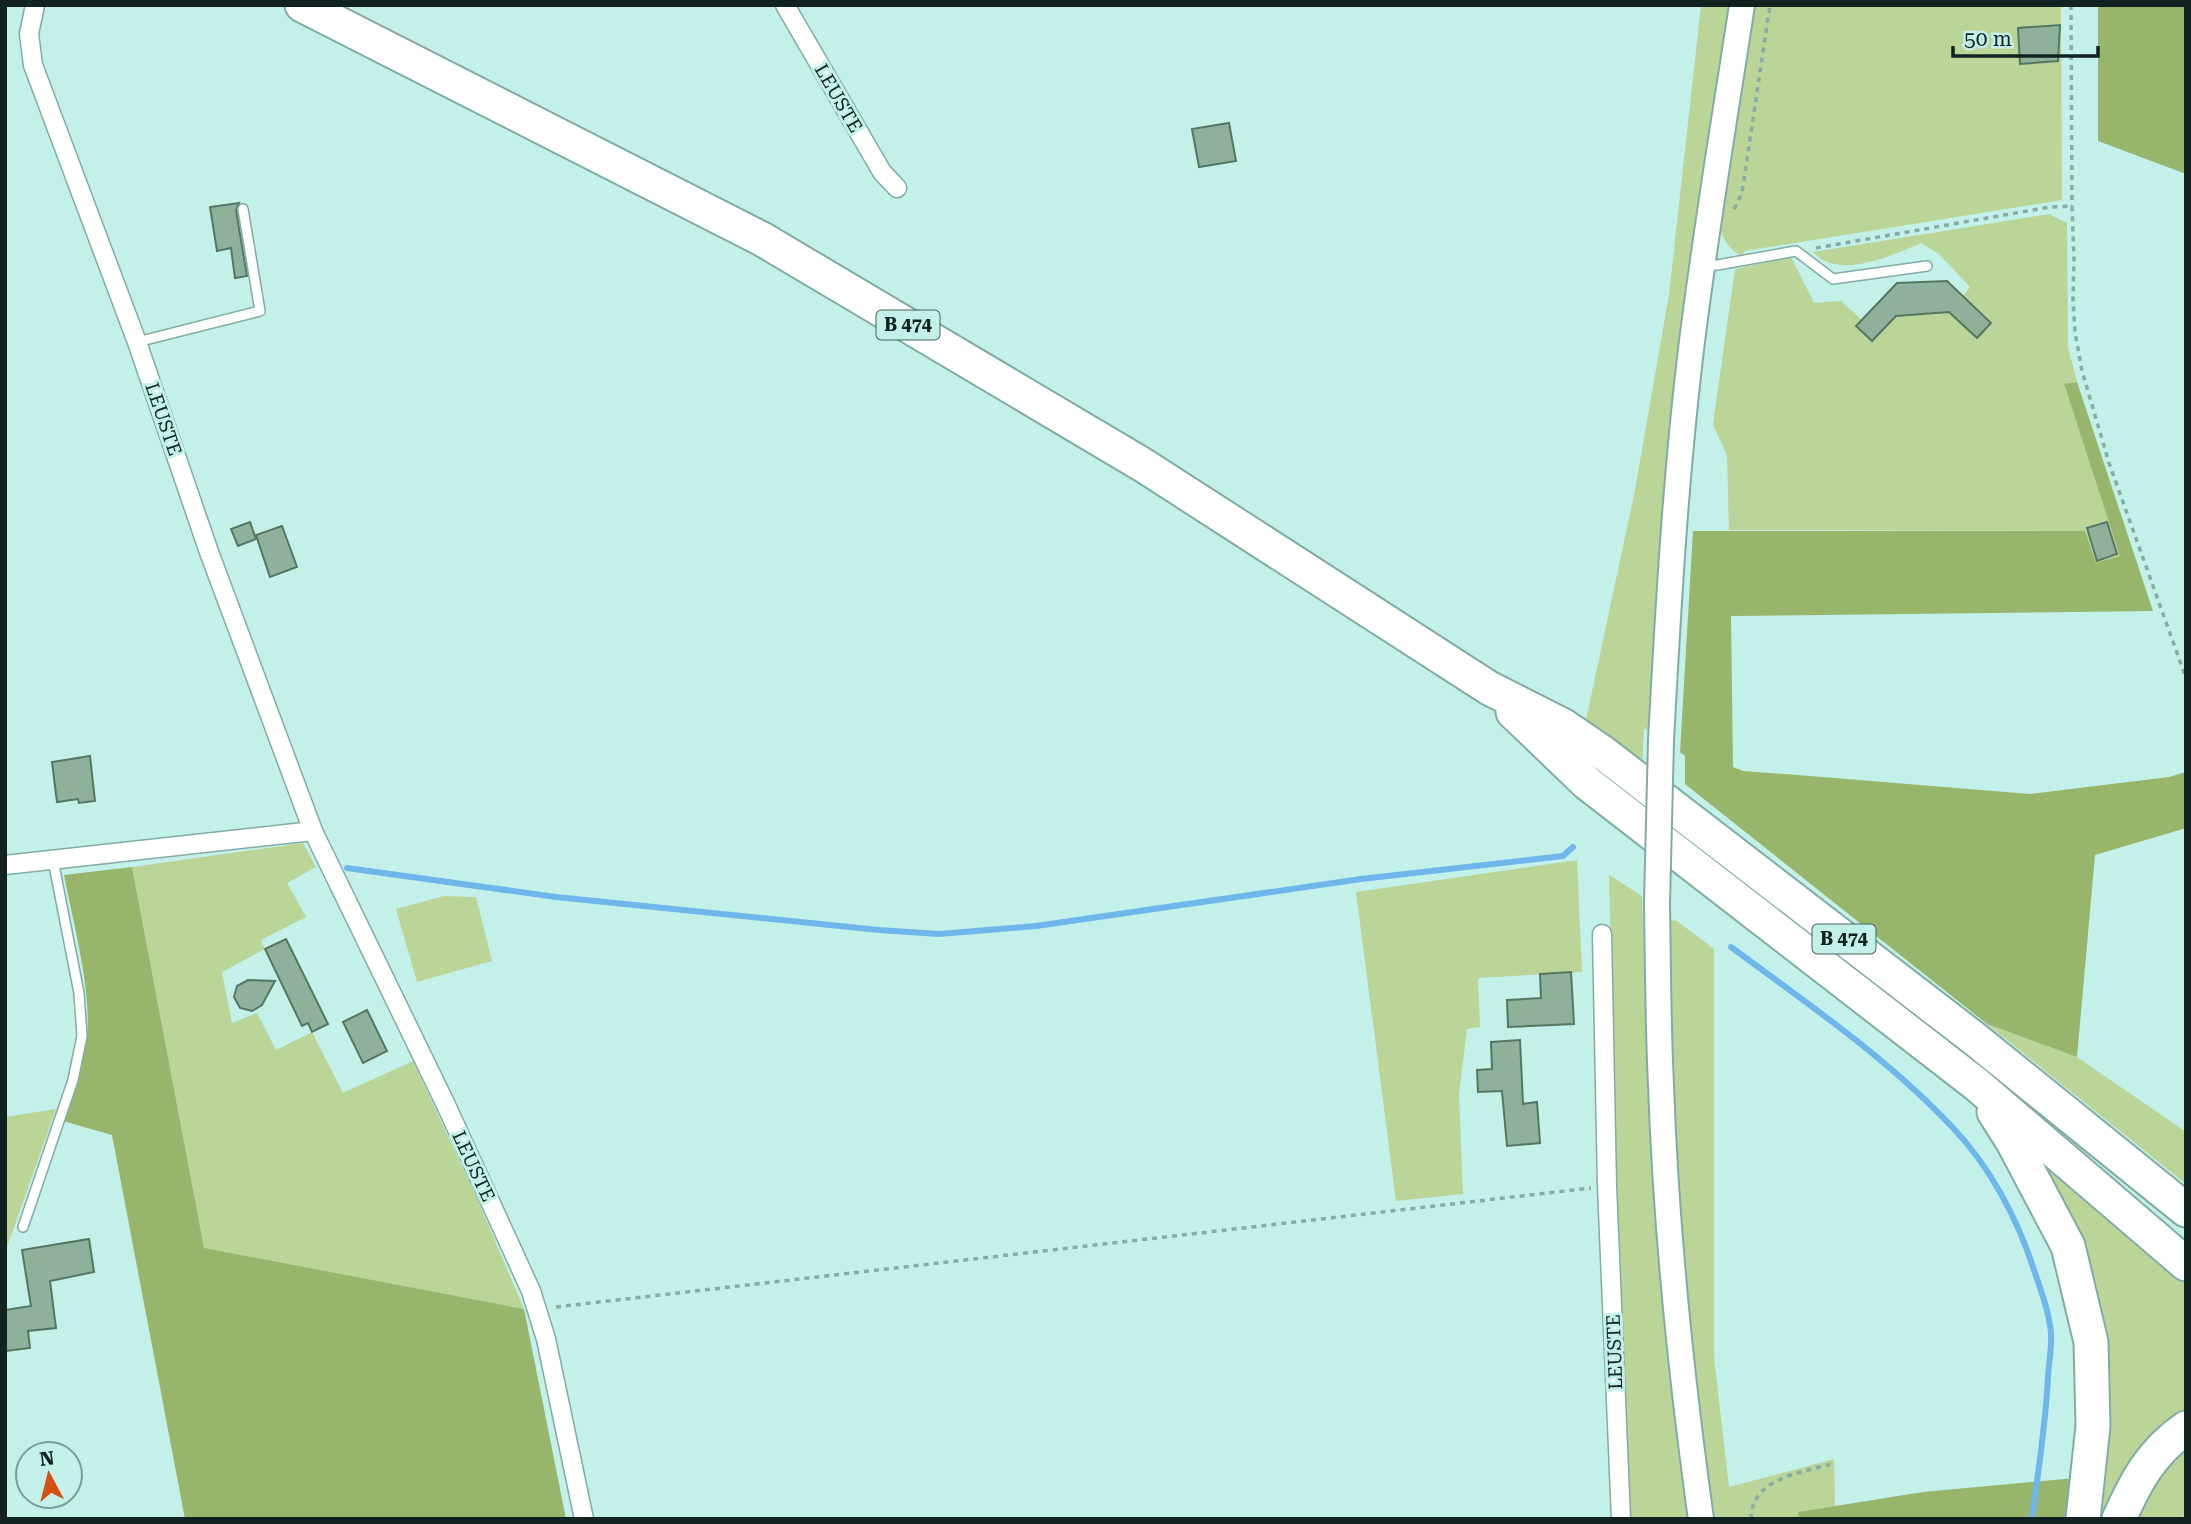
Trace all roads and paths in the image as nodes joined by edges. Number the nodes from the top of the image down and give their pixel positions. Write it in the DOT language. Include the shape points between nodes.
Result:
graph roads {
  1 [pos="35,5"];
  2 [pos="302,5"];
  3 [pos="785,5"];
  4 [pos="1742,5"];
  5 [pos="1770,5"];
  6 [pos="2071,5"];
  7 [pos="897,188"];
  8 [pos="2072,206"];
  9 [pos="243,209"];
  10 [pos="1730,218"];
  11 [pos="1796,251"];
  12 [pos="1702,266"];
  13 [pos="1927,266"];
  14 [pos="137,342"];
  15 [pos="2186,678"];
  16 [pos="1489,688"];
  17 [pos="313,831"];
  18 [pos="53,860"];
  19 [pos="5,865"];
  20 [pos="1602,934"];
  21 [pos="1976,1084"];
  22 [pos="1607,1186"];
  23 [pos="2186,1210"];
  24 [pos="23,1227"];
  25 [pos="2186,1264"];
  26 [pos="537,1309"];
  27 [pos="2186,1428"];
  28 [pos="1831,1464"];
  29 [pos="584,1519"];
  30 [pos="1621,1519"];
  31 [pos="1701,1519"];
  32 [pos="1751,1519"];
  33 [pos="2083,1519"];
  34 [pos="2119,1519"];
  1 -- 14 [label="street, LEUSTE" via="29,34 33,65"];
  2 -- 16 [label="highway, B 474" via="762,239 1143,465"];
  3 -- 7 [label="street, LEUSTE" via="883,172"];
  4 -- 12 [label="main road"];
  5 -- 10 [label="path" via="1742,193"];
  6 -- 8 [label="path"];
  8 -- 11 [label="path"];
  8 -- 15 [label="path" via="2073,300 2082,371 2109,463"];
  9 -- 14 [label="lane" via="260,311"];
  11 -- 12 [label="lane"];
  11 -- 13 [label="lane" via="1832,279"];
  12 -- 31 [label="main road, bridge" via="1671,561 1657,904 1669,1226 1685,1406"];
  14 -- 17 [label="street, LEUSTE"];
  16 -- 21 [label="highway, B 474" via="1587,783"];
  16 -- 23 [label="highway, B 474" via="1564,726 1602,752 1976,1040"];
  17 -- 18 [label="street"];
  17 -- 26 [label="street, LEUSTE" via="446,1105"];
  18 -- 19 [label="street"];
  18 -- 24 [label="lane" via="79,993 82,1036 73,1080"];
  20 -- 22 [label="street, LEUSTE"];
  21 -- 25 [label="highway, B 474"];
  21 -- 33 [label="highway" via="2013,1142 2068,1246 2091,1342 2093,1426"];
  22 -- 26 [label="path"];
  22 -- 30 [label="street, LEUSTE"];
  26 -- 29 [label="street, LEUSTE"];
  27 -- 34 [label="highway" via="2168,1440 2136,1481"];
  28 -- 32 [label="path" via="1774,1481 1759,1493"];
}
